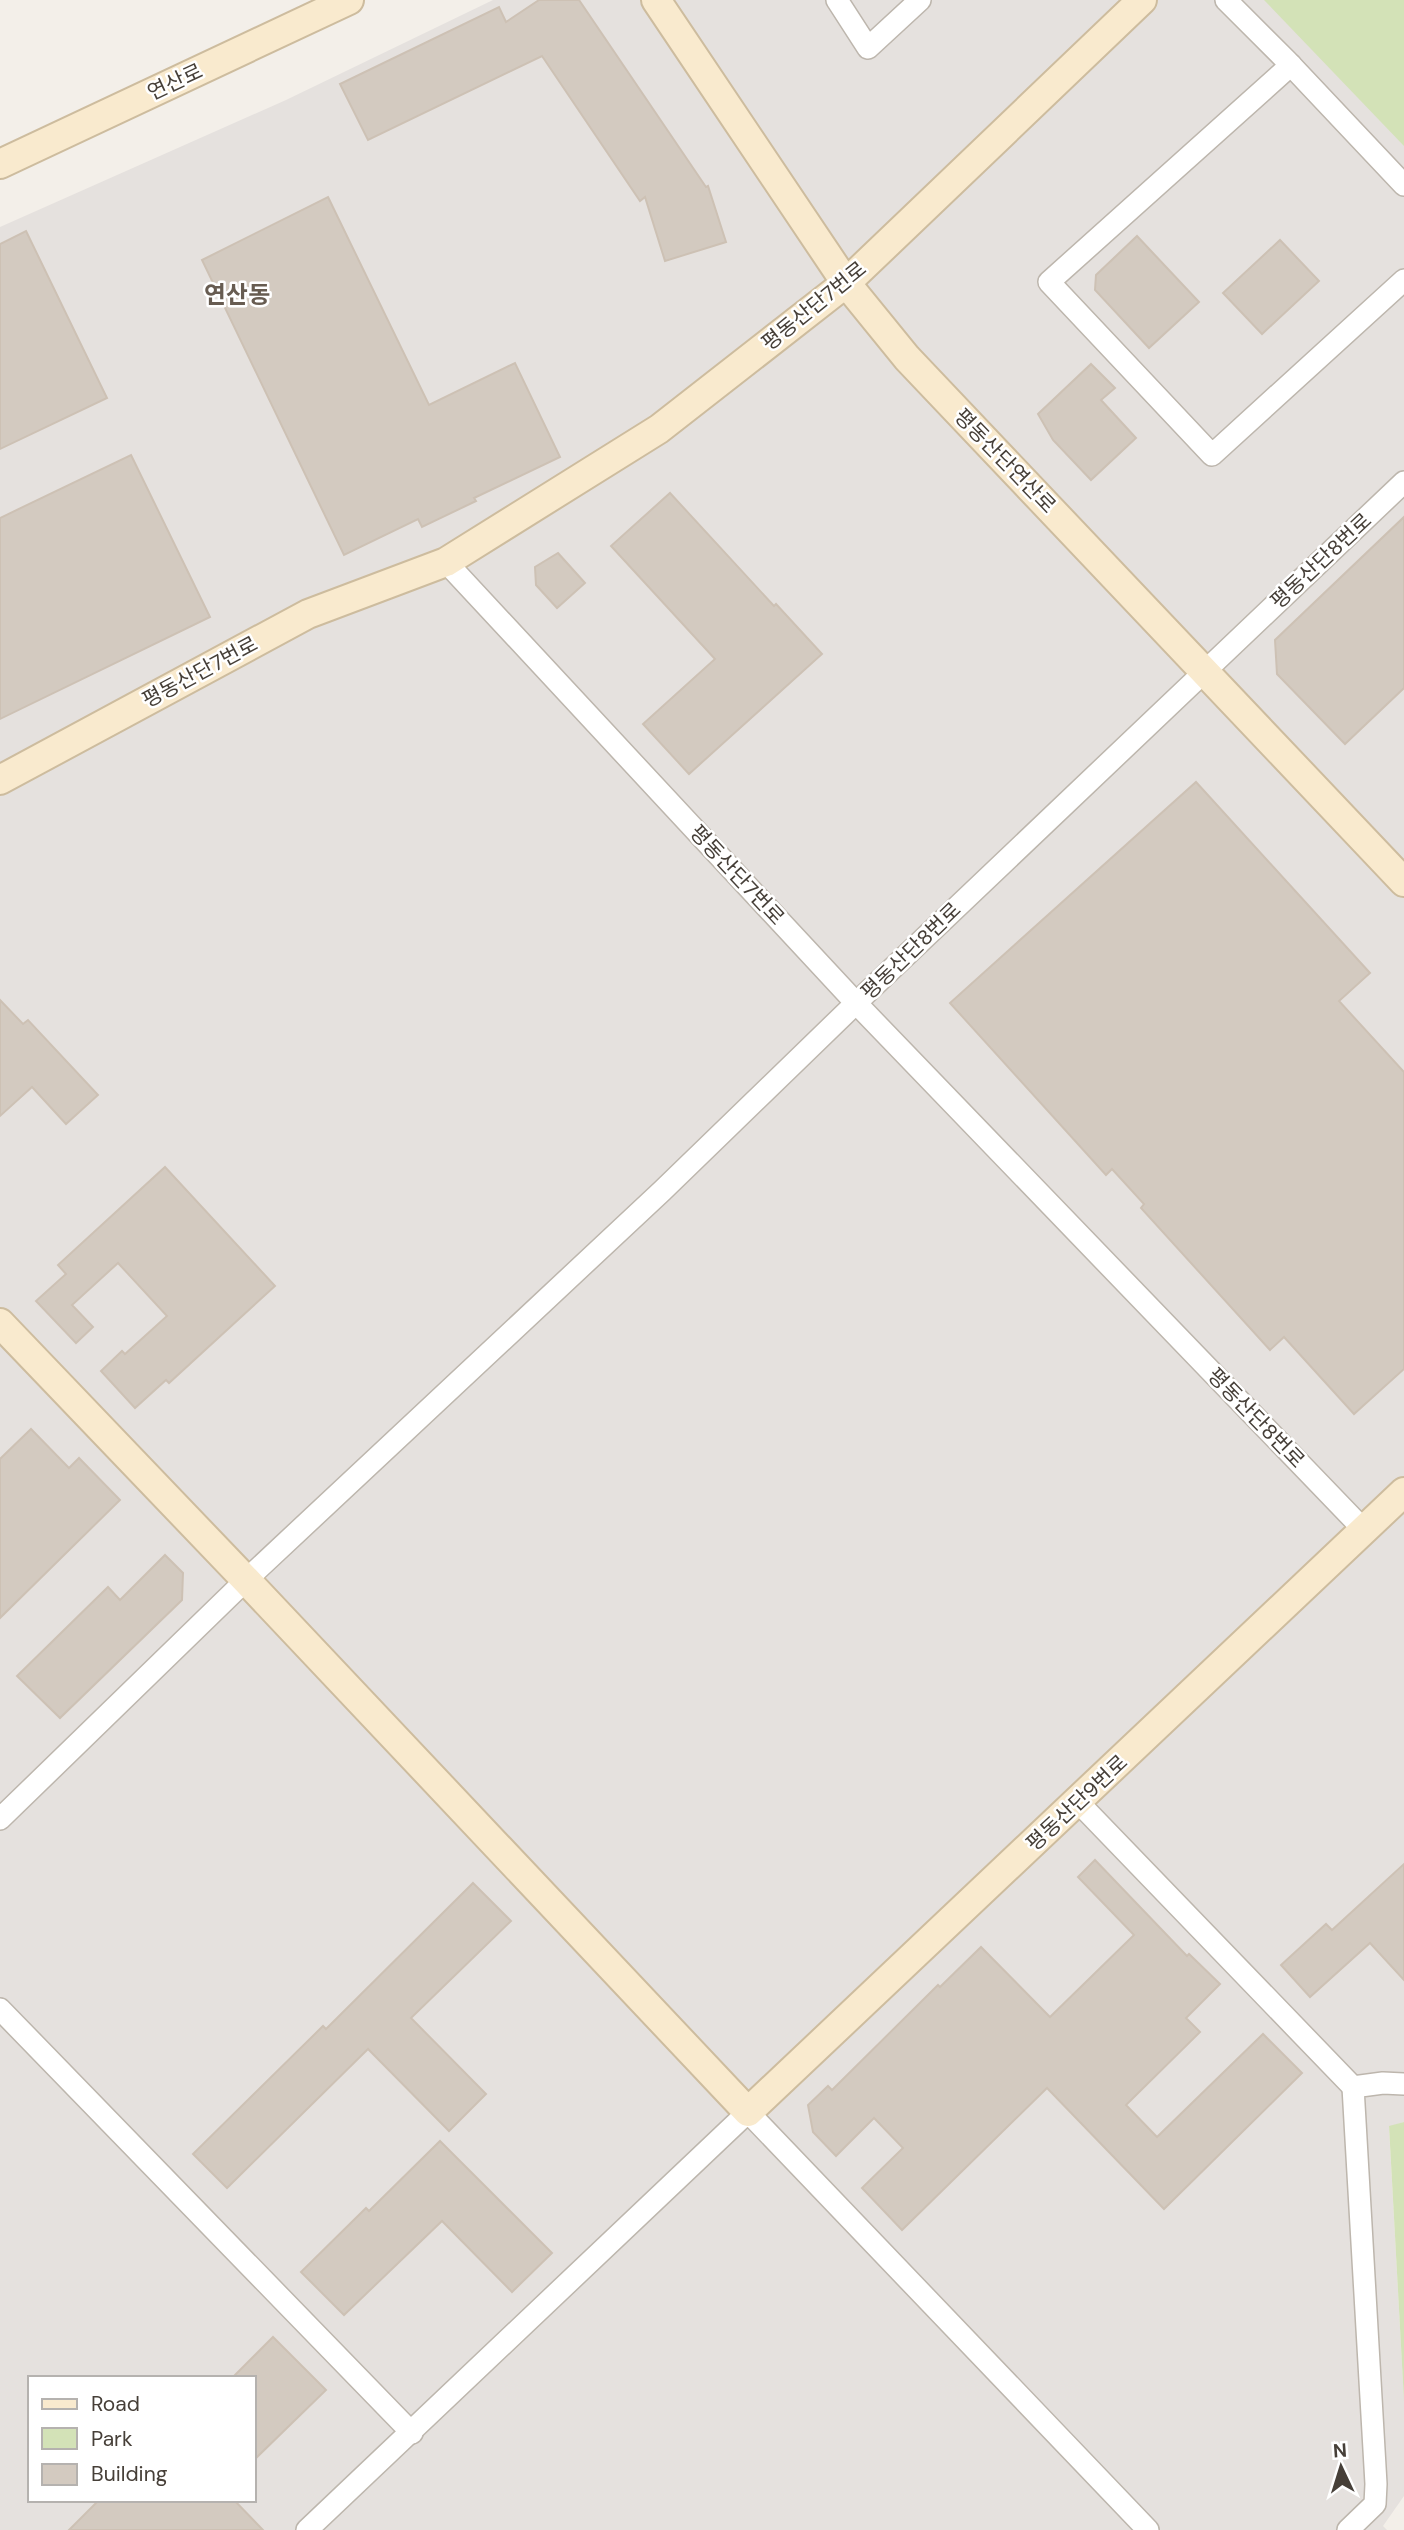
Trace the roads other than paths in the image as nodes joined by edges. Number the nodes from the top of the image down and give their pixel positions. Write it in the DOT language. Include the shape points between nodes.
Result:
graph roads {
  1 [pos="349,0"];
  2 [pos="656,0"];
  3 [pos="837,0"];
  4 [pos="920,0"];
  5 [pos="1142,0"];
  6 [pos="1226,0"];
  7 [pos="1291,65"];
  8 [pos="0,164"];
  9 [pos="1404,185"];
  10 [pos="1404,280"];
  11 [pos="846,283"];
  12 [pos="1404,482"];
  13 [pos="446,562"];
  14 [pos="1205,671"];
  15 [pos="0,780"];
  16 [pos="1404,882"];
  17 [pos="856,1003"];
  18 [pos="0,1323"];
  19 [pos="1404,1492"];
  20 [pos="1364,1530"];
  21 [pos="246,1580"];
  22 [pos="1078,1802"];
  23 [pos="0,1819"];
  24 [pos="0,2009"];
  25 [pos="1404,2084"];
  26 [pos="1353,2087"];
  27 [pos="748,2112"];
  28 [pos="411,2433"];
  29 [pos="307,2530"];
  30 [pos="1148,2530"];
  31 [pos="1348,2530"];
  1 -- 8 [label="street, 연산로"];
  2 -- 11 [label="street, 평동산단연산로"];
  3 -- 4 [label="street" via="869,47"];
  5 -- 11 [label="street, 평동산단7번로"];
  6 -- 7 [label="street"];
  7 -- 9 [label="street"];
  7 -- 10 [label="street" via="1049,282 1212,455"];
  11 -- 13 [label="street, 평동산단7번로" via="659,429"];
  11 -- 14 [label="street, 평동산단연산로" via="907,358"];
  12 -- 14 [label="street, 평동산단8번로"];
  13 -- 15 [label="street, 평동산단7번로" via="308,614"];
  13 -- 17 [label="street, 평동산단7번로"];
  14 -- 16 [label="street, 평동산단연산로"];
  14 -- 17 [label="street, 평동산단8번로"];
  17 -- 20 [label="street, 평동산단8번로"];
  17 -- 21 [label="street"];
  18 -- 21 [label="street"];
  19 -- 20 [label="street, 평동산단9번로"];
  20 -- 22 [label="street, 평동산단9번로"];
  21 -- 23 [label="street"];
  21 -- 27 [label="street"];
  22 -- 26 [label="street"];
  22 -- 27 [label="street, 평동산단9번로"];
  24 -- 28 [label="street"];
  25 -- 26 [label="street"];
  26 -- 31 [label="street" via="1376,2484 1374,2504"];
  27 -- 28 [label="street"];
  27 -- 30 [label="street"];
  28 -- 29 [label="street"];
}
